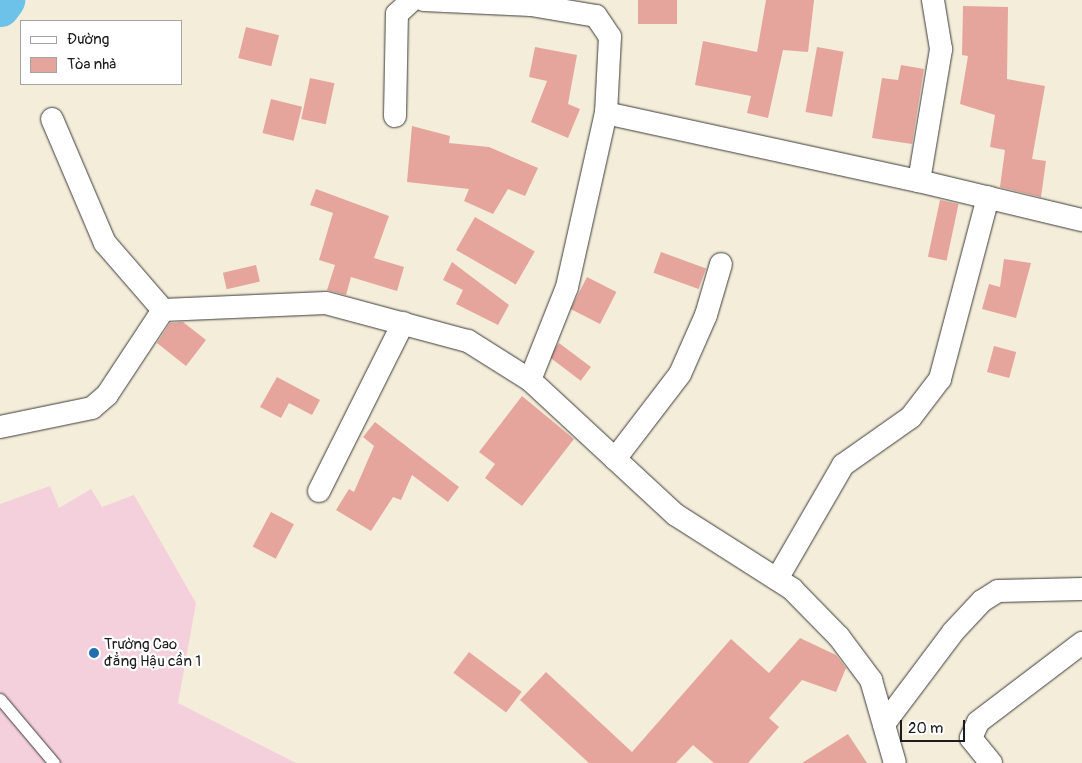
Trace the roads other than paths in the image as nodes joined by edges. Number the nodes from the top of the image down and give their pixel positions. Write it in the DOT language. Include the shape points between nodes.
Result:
graph roads {
  1 [pos="412,0"];
  2 [pos="424,0"];
  3 [pos="933,0"];
  4 [pos="606,113"];
  5 [pos="395,116"];
  6 [pos="52,118"];
  7 [pos="920,180"];
  8 [pos="988,197"];
  9 [pos="1082,220"];
  10 [pos="721,264"];
  11 [pos="163,310"];
  12 [pos="403,323"];
  13 [pos="530,380"];
  14 [pos="0,427"];
  15 [pos="615,459"];
  16 [pos="319,491"];
  17 [pos="777,579"];
  18 [pos="1082,589"];
  19 [pos="1082,644"];
  20 [pos="0,699"];
  21 [pos="884,724"];
  22 [pos="54,763"];
  23 [pos="895,763"];
  24 [pos="991,763"];
  1 -- 5 [label="street" via="397,14"];
  2 -- 4 [label="street" via="531,4 596,16 610,37"];
  3 -- 7 [label="street" via="941,49"];
  4 -- 7 [label="street"];
  4 -- 13 [label="street" via="566,287"];
  6 -- 11 [label="street" via="105,243"];
  7 -- 8 [label="street"];
  8 -- 9 [label="street"];
  8 -- 17 [label="street" via="940,379 911,417 843,465"];
  10 -- 15 [label="street" via="706,315 680,374"];
  11 -- 12 [label="street" via="326,303"];
  11 -- 14 [label="street" via="107,395 92,408"];
  12 -- 13 [label="street" via="468,341"];
  12 -- 16 [label="street"];
  13 -- 15 [label="street"];
  15 -- 17 [label="street" via="676,515"];
  17 -- 21 [label="street" via="839,637 871,680"];
  18 -- 21 [label="street" via="998,591 982,601 953,632"];
  19 -- 24 [label="street" via="978,722 971,738"];
  20 -- 22 [label="lane"];
  21 -- 23 [label="street"];
}
